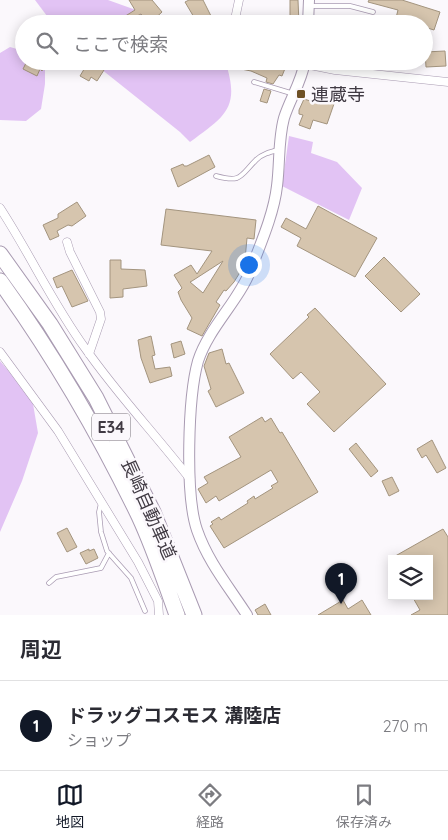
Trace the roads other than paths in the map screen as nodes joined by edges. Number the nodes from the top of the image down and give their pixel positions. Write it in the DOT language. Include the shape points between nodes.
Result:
graph roads {
  1 [pos="239,0"];
  2 [pos="309,3"];
  3 [pos="373,12"];
  4 [pos="236,15"];
  5 [pos="303,70"];
  6 [pos="335,70"];
  7 [pos="254,82"];
  8 [pos="448,82"];
  9 [pos="294,94"];
  10 [pos="280,149"];
  11 [pos="216,176"];
  12 [pos="0,208"];
  13 [pos="67,242"];
  14 [pos="0,254"];
  15 [pos="0,281"];
  16 [pos="0,352"];
  17 [pos="89,354"];
  18 [pos="190,479"];
  19 [pos="101,503"];
  20 [pos="109,553"];
  21 [pos="49,583"];
  22 [pos="144,611"];
  23 [pos="159,615"];
  24 [pos="177,615"];
  25 [pos="194,615"];
  26 [pos="247,615"];
  1 -- 4 [label="street"];
  2 -- 3 [label="lane" via="350,6"];
  5 -- 9 [label="street"];
  6 -- 8 [label="street"];
  7 -- 9 [label="lane"];
  9 -- 10 [label="street" via="284,118"];
  10 -- 11 [label="lane" via="266,153 247,173 236,178"];
  10 -- 18 [label="street" via="277,188 250,271 198,361 192,406"];
  12 -- 17 [label="street" via="62,316"];
  13 -- 17 [label="street" via="100,312 101,319"];
  14 -- 25 [label="highway, 長崎自動車道 / E34" via="50,324 96,398 153,512"];
  15 -- 24 [label="highway, 長崎自動車道 / E34" via="83,406 140,518"];
  16 -- 19 [label="street" via="58,431"];
  17 -- 18 [label="street"];
  18 -- 26 [label="street" via="196,529 212,563"];
  19 -- 20 [label="lane" via="101,532"];
  19 -- 23 [label="street" via="138,562 158,601"];
  20 -- 21 [label="lane" via="101,568 56,578"];
  20 -- 22 [label="lane" via="131,578"];
}
